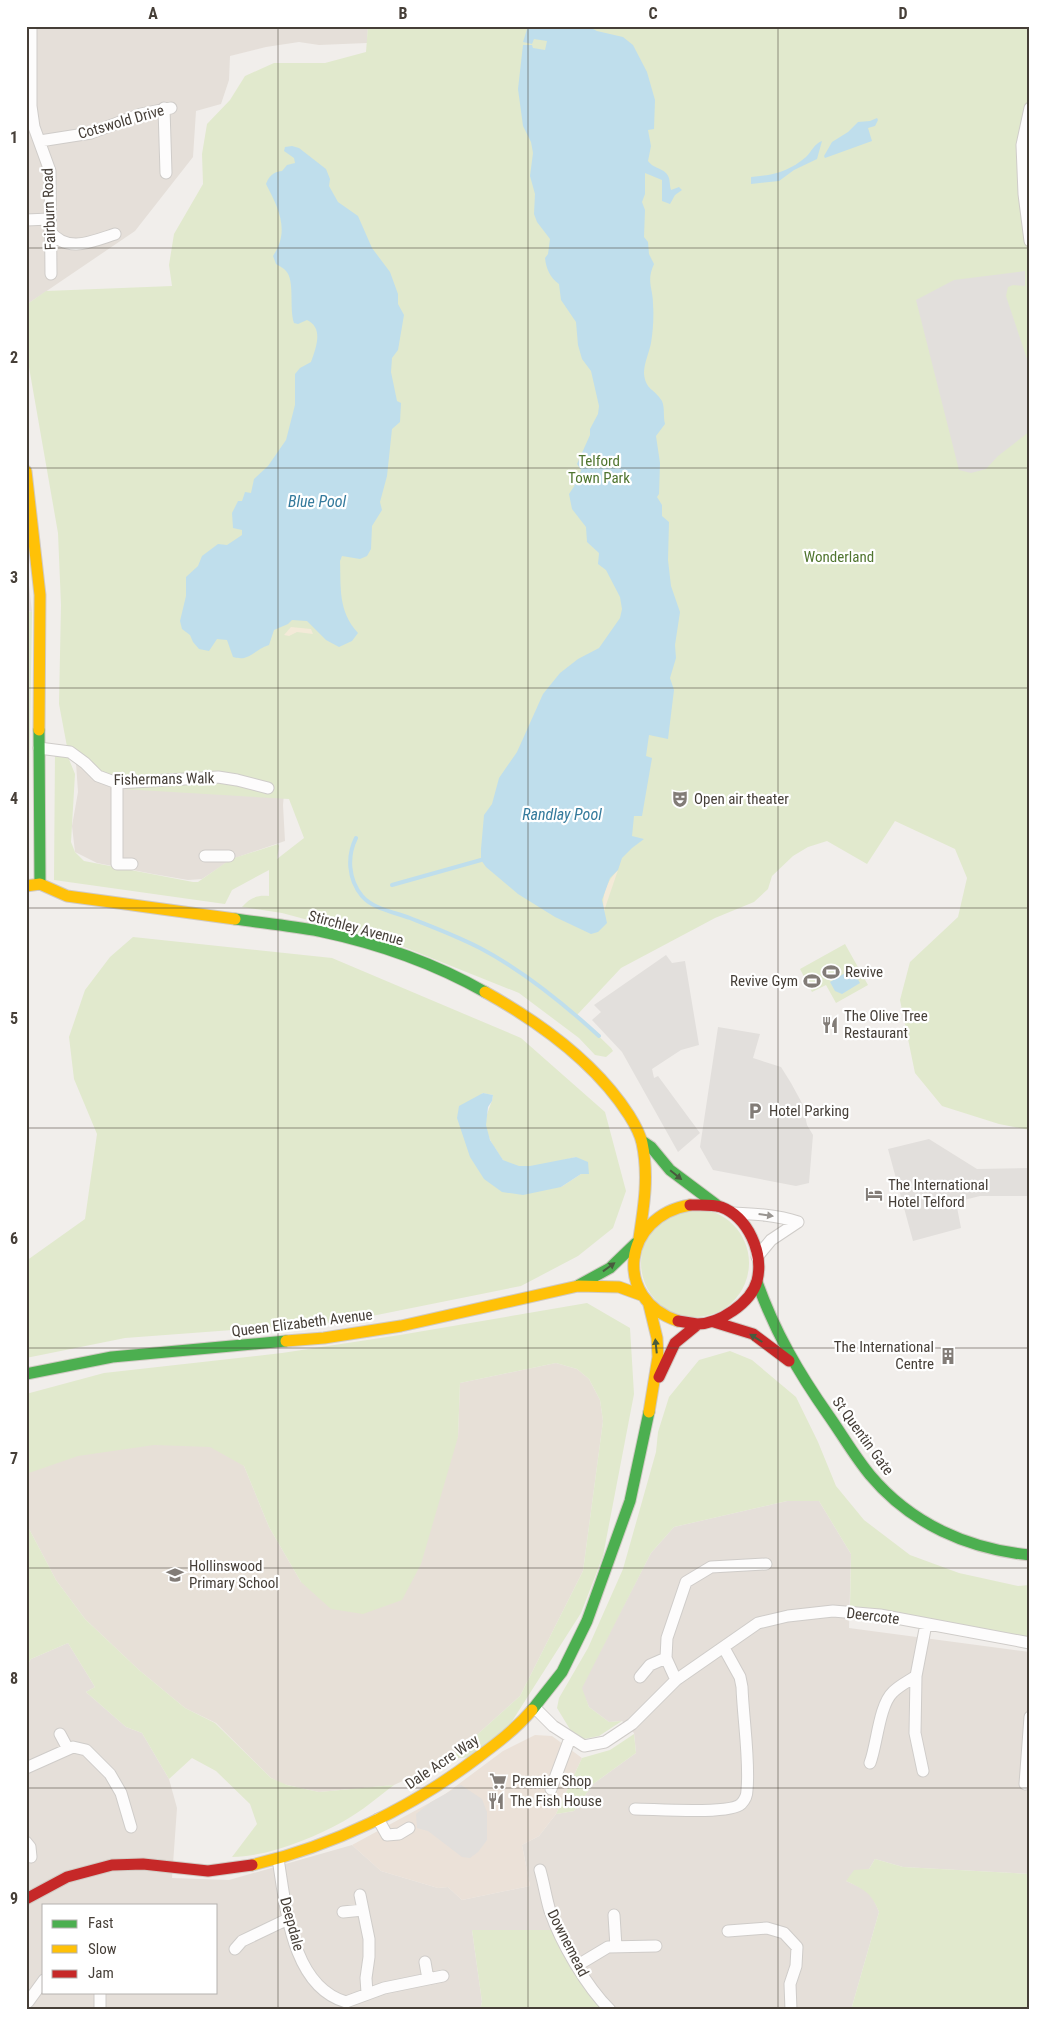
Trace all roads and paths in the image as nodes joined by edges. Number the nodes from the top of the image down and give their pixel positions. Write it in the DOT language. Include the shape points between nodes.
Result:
graph roads {
  1 [pos="31,26"];
  2 [pos="29,101"];
  3 [pos="1030,108"];
  4 [pos="40,141"];
  5 [pos="166,172"];
  6 [pos="50,218"];
  7 [pos="26,220"];
  8 [pos="50,230"];
  9 [pos="115,234"];
  10 [pos="1030,241"];
  11 [pos="51,274"];
  12 [pos="26,472"];
  13 [pos="28,506"];
  14 [pos="39,748"];
  15 [pos="117,784"];
  16 [pos="268,788"];
  17 [pos="205,856"];
  18 [pos="229,856"];
  19 [pos="132,864"];
  20 [pos="40,884"];
  21 [pos="26,886"];
  22 [pos="642,1141"];
  23 [pos="720,1207"];
  24 [pos="733,1213"];
  25 [pos="638,1240"];
  26 [pos="757,1257"];
  27 [pos="757,1282"];
  28 [pos="578,1286"];
  29 [pos="641,1294"];
  30 [pos="650,1305"];
  31 [pos="714,1322"];
  32 [pos="697,1325"];
  33 [pos="793,1364"];
  34 [pos="26,1374"];
  35 [pos="654,1387"];
  36 [pos="1030,1555"];
  37 [pos="766,1564"];
  38 [pos="926,1624"];
  39 [pos="1030,1643"];
  40 [pos="724,1648"];
  41 [pos="666,1658"];
  42 [pos="916,1676"];
  43 [pos="640,1677"];
  44 [pos="676,1680"];
  45 [pos="535,1708"];
  46 [pos="1030,1717"];
  47 [pos="60,1734"];
  48 [pos="570,1738"];
  49 [pos="68,1750"];
  50 [pos="870,1763"];
  51 [pos="26,1768"];
  52 [pos="923,1771"];
  53 [pos="1025,1784"];
  54 [pos="552,1789"];
  55 [pos="635,1809"];
  56 [pos="378,1819"];
  57 [pos="131,1826"];
  58 [pos="410,1828"];
  59 [pos="26,1842"];
  60 [pos="31,1856"];
  61 [pos="278,1859"];
  62 [pos="540,1870"];
  63 [pos="360,1895"];
  64 [pos="26,1899"];
  65 [pos="362,1910"];
  66 [pos="343,1912"];
  67 [pos="614,1915"];
  68 [pos="288,1919"];
  69 [pos="728,1931"];
  70 [pos="656,1946"];
  71 [pos="616,1947"];
  72 [pos="236,1949"];
  73 [pos="424,1962"];
  74 [pos="578,1966"];
  75 [pos="444,1976"];
  76 [pos="428,1979"];
  77 [pos="42,1983"];
  78 [pos="367,1993"];
  79 [pos="100,1994"];
  80 [pos="28,2002"];
  81 [pos="345,2006"];
  82 [pos="100,2010"];
  83 [pos="610,2010"];
  84 [pos="791,2010"];
  1 -- 2 [label="street, Fairburn Road"];
  2 -- 4 [label="street, Fairburn Road"];
  3 -- 10 [label="street" via="1022,145"];
  4 -- 5 [label="street, Cotswold Drive" via="91,133 168,108"];
  4 -- 6 [label="street, Fairburn Road" via="50,171"];
  6 -- 7 [label="street"];
  6 -- 8 [label="street, Fairburn Road"];
  8 -- 9 [label="street" via="60,241 72,245"];
  8 -- 11 [label="street, Fairburn Road"];
  12 -- 13 [label="street"];
  13 -- 14 [label="street" via="40,595"];
  14 -- 15 [label="street, Fishermans Walk" via="70,752 98,776"];
  14 -- 20 [label="street"];
  15 -- 16 [label="street, Fishermans Walk" via="218,777"];
  15 -- 19 [label="street" via="112,864"];
  17 -- 18 [label="street"];
  20 -- 21 [label="street"];
  20 -- 22 [label="street, Stirchley Avenue" via="67,896 318,931 380,946 432,966 516,1009 552,1035 618,1098"];
  22 -- 23 [label="street, one-way" via="670,1170"];
  22 -- 25 [label="street" via="646,1193"];
  23 -- 24 [label="street"];
  23 -- 25 [label="street" via="690,1205 676,1208 657,1219"];
  24 -- 26 [label="street" via="754,1240"];
  24 -- 26 [label="street, one-way" via="798,1222 771,1240"];
  28 -- 25 [label="street, Queen Elizabeth Avenue, one-way" via="610,1268"];
  25 -- 29 [label="street" via="633,1260 634,1276"];
  26 -- 27 [label="street"];
  27 -- 31 [label="street" via="731,1314"];
  27 -- 33 [label="street"];
  28 -- 29 [label="street, Queen Elizabeth Avenue" via="618,1287"];
  28 -- 34 [label="street, Queen Elizabeth Avenue" via="401,1326 324,1338 112,1357"];
  29 -- 30 [label="street"];
  30 -- 32 [label="street" via="663,1316"];
  35 -- 30 [label="street, Dale Acre Way, one-way" via="658,1349"];
  31 -- 32 [label="street"];
  33 -- 31 [label="street, one-way" via="753,1334"];
  32 -- 35 [label="street, Dale Acre Way" via="675,1343"];
  33 -- 36 [label="street, St Quentin Gate" via="860,1462 900,1505 958,1540 985,1549"];
  35 -- 45 [label="street, Dale Acre Way" via="639,1470 624,1524 582,1634 556,1682"];
  37 -- 41 [label="street" via="711,1568 686,1582 668,1638"];
  38 -- 39 [label="street, Deercote"];
  38 -- 40 [label="street, Deercote" via="880,1615 833,1611 788,1616 758,1623"];
  38 -- 42 [label="street"];
  40 -- 44 [label="street, Deercote"];
  40 -- 55 [label="street" via="742,1687 747,1764 745,1799 740,1805 723,1810"];
  41 -- 43 [label="street" via="650,1665"];
  41 -- 44 [label="street"];
  42 -- 50 [label="street" via="892,1692 878,1724"];
  42 -- 52 [label="street" via="915,1733"];
  44 -- 48 [label="street, Deercote" via="632,1724 605,1742 584,1746"];
  45 -- 48 [label="street, Deercote"];
  45 -- 56 [label="street, Dale Acre Way" via="508,1734 459,1771"];
  46 -- 53 [label="street"];
  47 -- 49 [label="street"];
  48 -- 54 [label="street"];
  49 -- 51 [label="street"];
  49 -- 57 [label="street" via="74,1747 86,1750 110,1774 122,1793"];
  56 -- 58 [label="street" via="387,1835 399,1834"];
  56 -- 61 [label="street, Dale Acre Way"];
  59 -- 60 [label="street"];
  61 -- 64 [label="street, Dale Acre Way" via="209,1871 141,1864 110,1865 60,1878"];
  61 -- 68 [label="street, Deepdale"];
  62 -- 74 [label="street, Downemead" via="551,1912"];
  63 -- 65 [label="street"];
  65 -- 66 [label="street"];
  65 -- 78 [label="street" via="370,1949"];
  67 -- 71 [label="street"];
  68 -- 72 [label="street" via="242,1941"];
  68 -- 81 [label="street, Deepdale" via="294,1945 310,1976 327,1994"];
  69 -- 84 [label="street" via="767,1928 784,1932 797,1948 790,1984"];
  70 -- 71 [label="street"];
  71 -- 74 [label="street" via="608,1947"];
  73 -- 76 [label="street"];
  74 -- 83 [label="street, Downemead"];
  75 -- 76 [label="street, Deepdale"];
  76 -- 78 [label="street, Deepdale"];
  77 -- 80 [label="street"];
  78 -- 81 [label="street, Deepdale"];
  79 -- 82 [label="street"];
}
